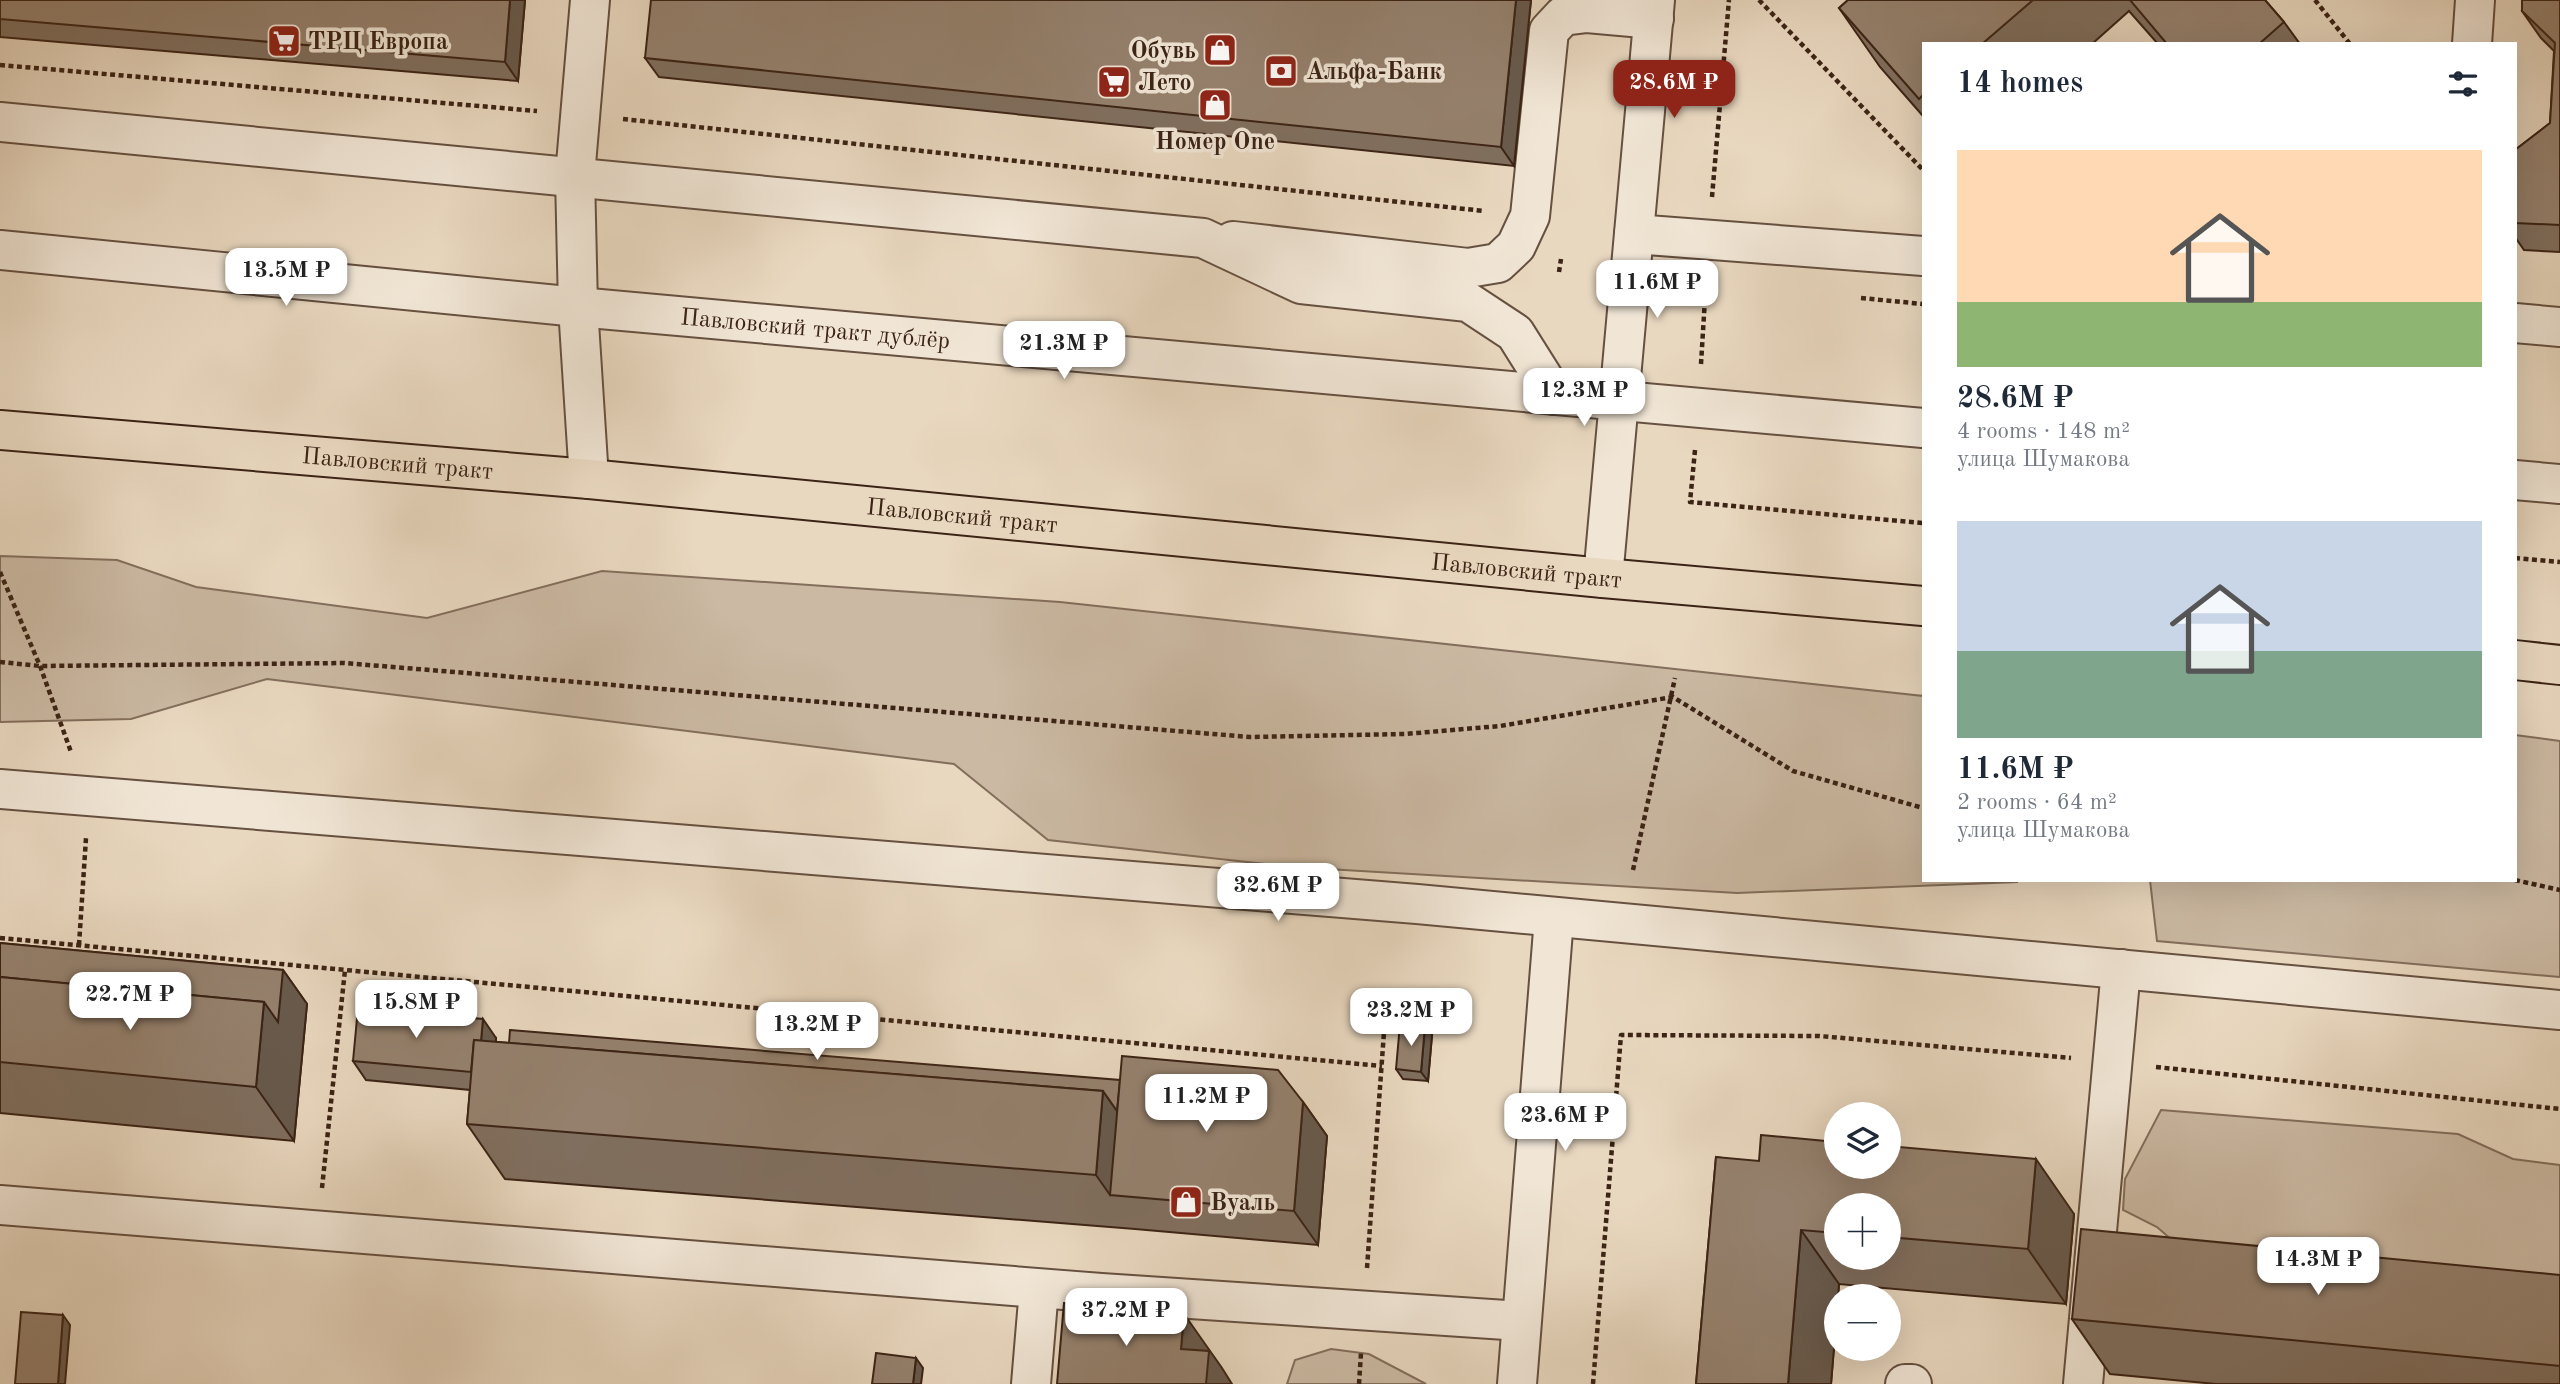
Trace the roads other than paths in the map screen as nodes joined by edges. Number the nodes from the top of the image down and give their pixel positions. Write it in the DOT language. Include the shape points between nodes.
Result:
graph roads {
  1 [pos="590,0"];
  2 [pos="2475,0"];
  3 [pos="1654,10"];
  4 [pos="2472,42"];
  5 [pos="0,122"];
  6 [pos="575,176"];
  7 [pos="1634,234"];
  8 [pos="1203,237"];
  9 [pos="0,250"];
  10 [pos="1922,256"];
  11 [pos="578,307"];
  12 [pos="2517,323"];
  13 [pos="2560,327"];
  14 [pos="1554,395"];
  15 [pos="1619,401"];
  16 [pos="1922,428"];
  17 [pos="0,430"];
  18 [pos="589,479"];
  19 [pos="2517,480"];
  20 [pos="2560,484"];
  21 [pos="1603,578"];
  22 [pos="1922,606"];
  23 [pos="2517,660"];
  24 [pos="2560,664"];
  25 [pos="0,789"];
  26 [pos="1554,918"];
  27 [pos="2121,970"];
  28 [pos="2560,1010"];
  29 [pos="0,1205"];
  30 [pos="1039,1289"];
  31 [pos="1521,1321"];
  32 [pos="1031,1384"];
  33 [pos="1517,1384"];
  34 [pos="1905,1384"];
  35 [pos="1912,1384"];
  36 [pos="2083,1384"];
  1 -- 6 [label="street"];
  2 -- 4 [label="street"];
  3 -- 7 [label="street"];
  3 -- 8 [label="street" via="1563,16 1549,31 1530,216 1516,246 1498,263 1468,268"];
  5 -- 6 [label="street"];
  6 -- 8 [label="street"];
  6 -- 11 [label="street"];
  7 -- 10 [label="street"];
  7 -- 15 [label="street"];
  8 -- 14 [label="street" via="1301,284 1468,302 1515,333"];
  9 -- 11 [label="street, Павловский тракт дублёр"];
  11 -- 14 [label="street, Павловский тракт дублёр"];
  11 -- 18 [label="street"];
  12 -- 13 [label="street"];
  14 -- 15 [label="street, Павловский тракт дублёр"];
  15 -- 16 [label="street, Павловский тракт дублёр"];
  15 -- 21 [label="street"];
  17 -- 18 [label="main road, Павловский тракт"];
  18 -- 21 [label="main road, Павловский тракт"];
  19 -- 20 [label="street"];
  21 -- 22 [label="main road, Павловский тракт"];
  23 -- 24 [label="main road"];
  25 -- 26 [label="street"];
  26 -- 27 [label="street"];
  26 -- 31 [label="street"];
  27 -- 28 [label="street"];
  27 -- 36 [label="street"];
  29 -- 30 [label="street"];
  30 -- 31 [label="street"];
  30 -- 32 [label="street"];
  31 -- 33 [label="street"];
  34 -- 35 [label="street"];
}
